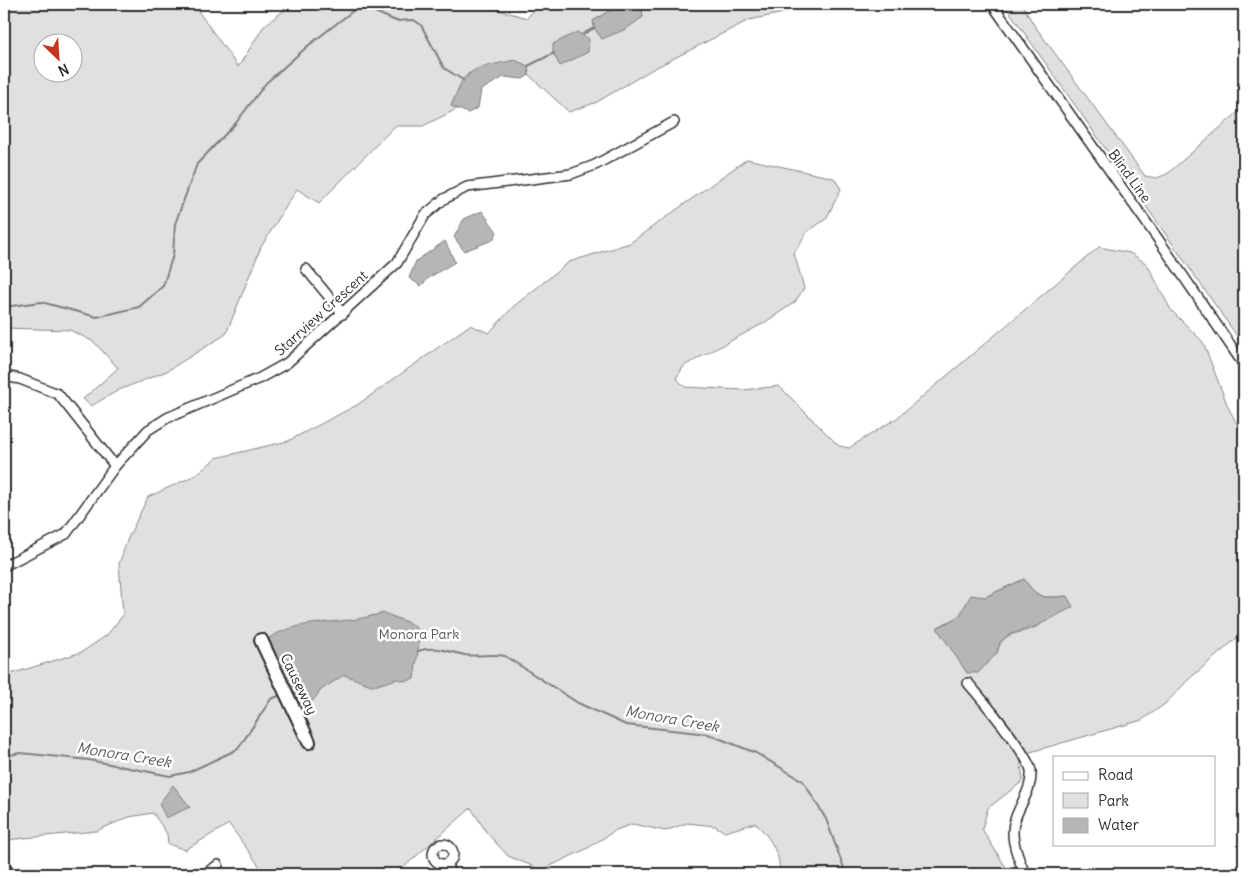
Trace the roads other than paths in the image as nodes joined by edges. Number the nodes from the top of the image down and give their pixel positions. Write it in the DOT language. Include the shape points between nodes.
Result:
graph roads {
  1 [pos="992,4"];
  2 [pos="674,122"];
  3 [pos="306,269"];
  4 [pos="343,314"];
  5 [pos="1244,365"];
  6 [pos="4,376"];
  7 [pos="115,466"];
  8 [pos="4,566"];
  9 [pos="261,640"];
  10 [pos="968,683"];
  11 [pos="309,742"];
  12 [pos="446,864"];
  13 [pos="218,865"];
  14 [pos="4,868"];
  15 [pos="1244,871"];
  16 [pos="8,874"];
  17 [pos="205,874"];
  18 [pos="451,874"];
  19 [pos="1025,874"];
  20 [pos="1240,874"];
  1 -- 5 [label="street, Blind Line"];
  2 -- 4 [label="street, Starrview Crescent" via="595,165 571,174 467,187 444,199 425,215 397,263"];
  3 -- 4 [label="street"];
  4 -- 7 [label="street, Starrview Crescent" via="278,370 156,424"];
  6 -- 7 [label="street" via="58,394"];
  7 -- 8 [label="street, Starrview Crescent" via="66,534"];
  9 -- 11 [label="highway, Causeway"];
  10 -- 19 [label="street" via="998,718 1031,769 1013,833"];
  12 -- 18 [label="street"];
  13 -- 17 [label="street"];
  14 -- 16 [label="highway"];
  15 -- 20 [label="main road"];
}
